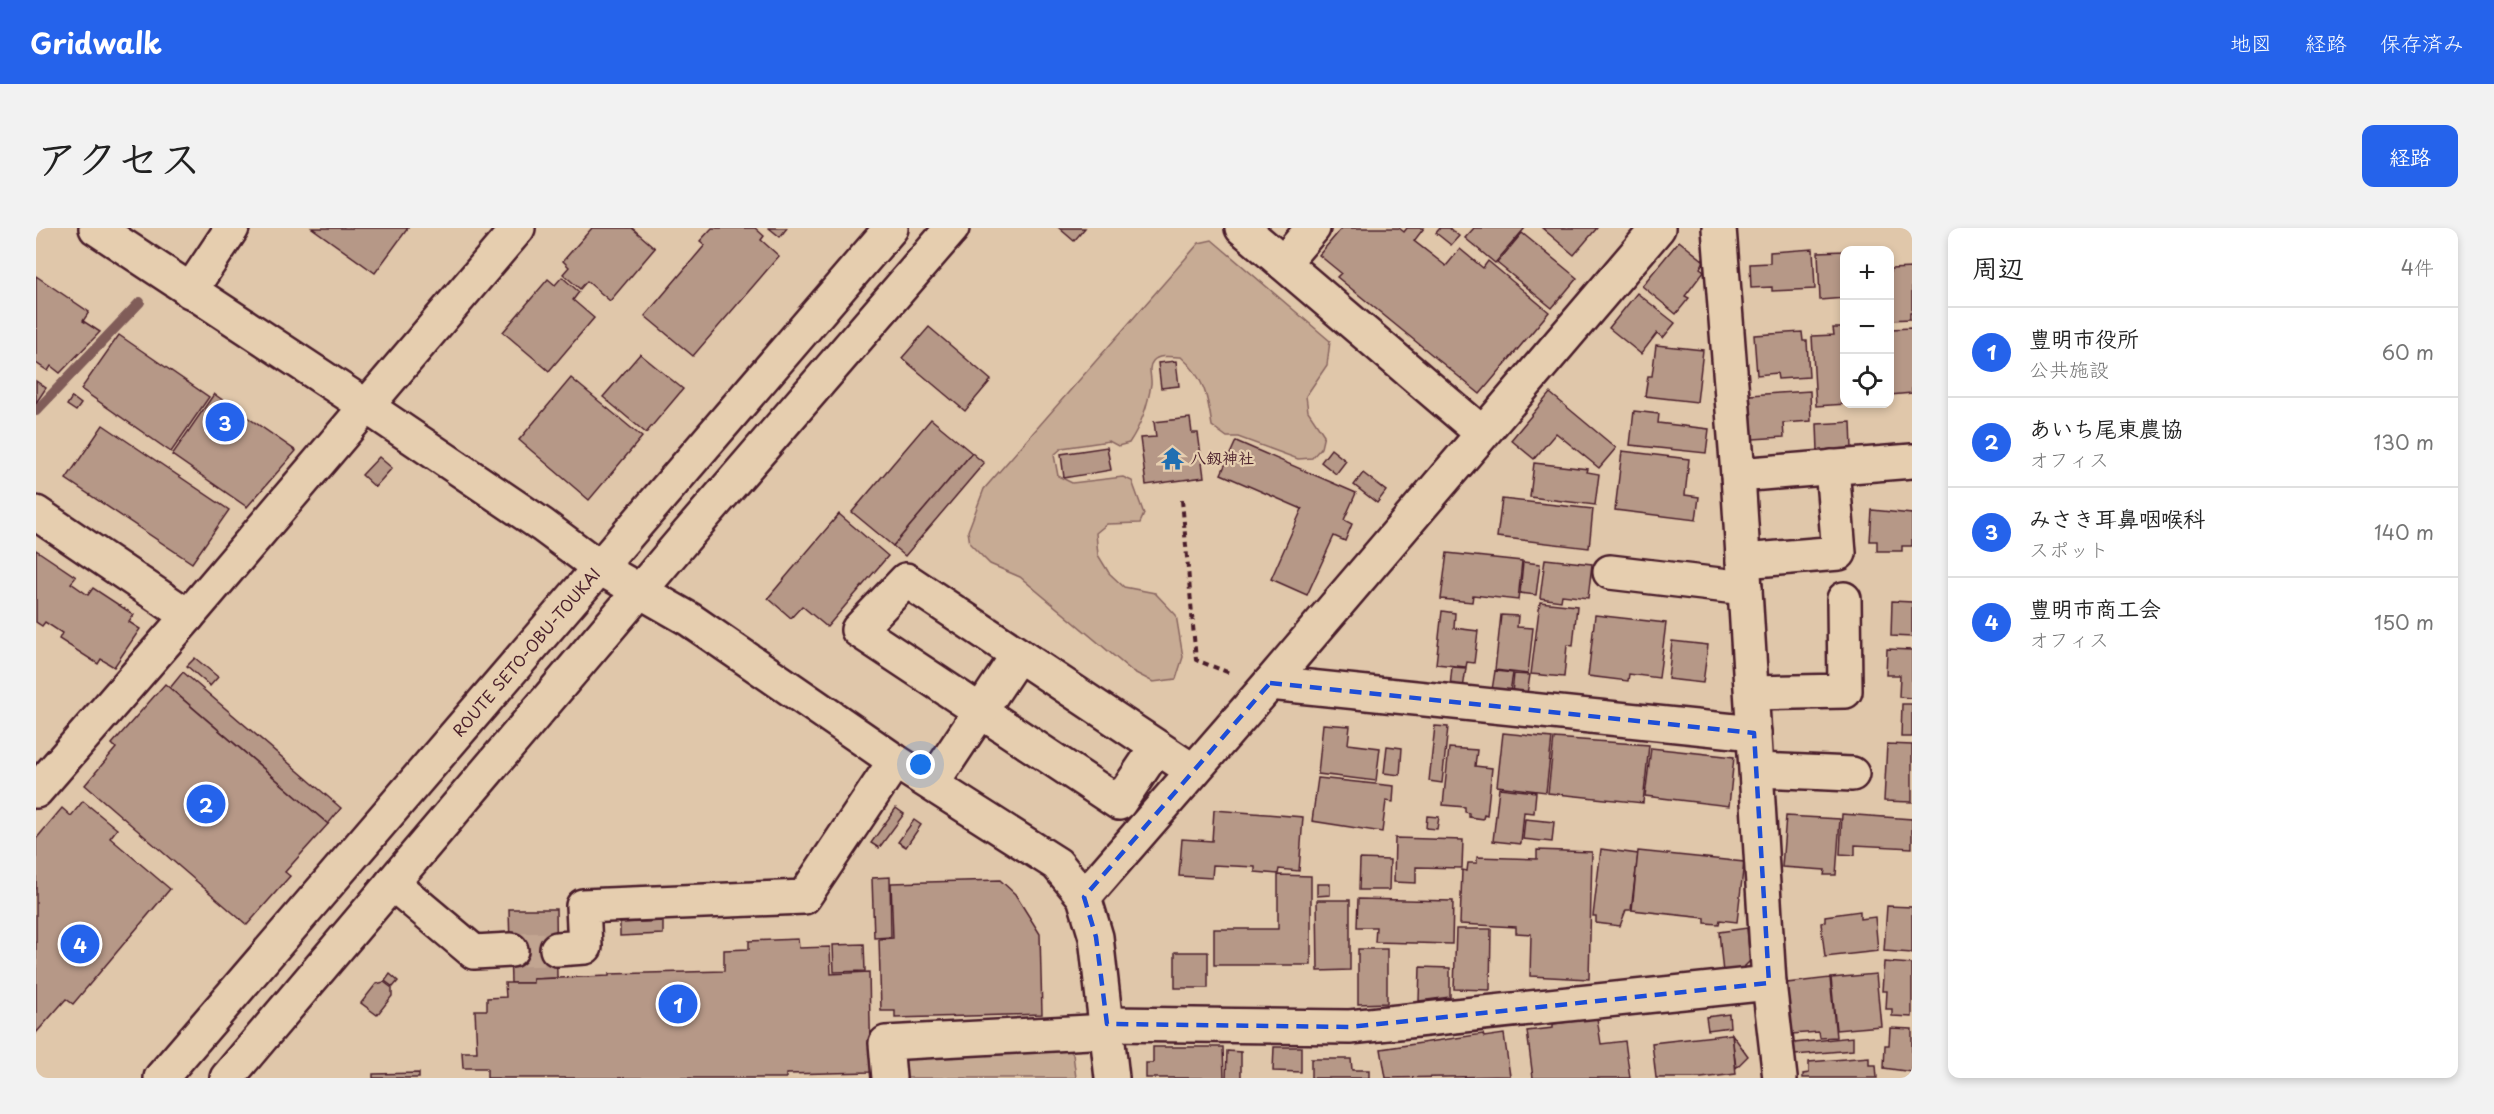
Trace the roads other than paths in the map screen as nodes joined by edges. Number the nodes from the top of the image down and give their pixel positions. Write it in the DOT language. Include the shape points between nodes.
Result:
graph roads {
  1 [pos="96,228"];
  2 [pos="232,228"];
  3 [pos="518,228"];
  4 [pos="891,228"];
  5 [pos="952,228"];
  6 [pos="1242,228"];
  7 [pos="1313,228"];
  8 [pos="1658,228"];
  9 [pos="1719,228"];
  10 [pos="1283,263"];
  11 [pos="190,291"];
  12 [pos="366,406"];
  13 [pos="1482,433"];
  14 [pos="1912,460"];
  15 [pos="1832,467"];
  16 [pos="1738,475"];
  17 [pos="36,513"];
  18 [pos="600,568"];
  19 [pos="1610,572"];
  20 [pos="1744,574"];
  21 [pos="640,591"];
  22 [pos="1844,599"];
  23 [pos="188,616"];
  24 [pos="1018,655"];
  25 [pos="1268,685"];
  26 [pos="1752,693"];
  27 [pos="981,711"];
  28 [pos="1754,733"];
  29 [pos="1157,747"];
  30 [pos="895,761"];
  31 [pos="1757,770"];
  32 [pos="1193,771"];
  33 [pos="1852,774"];
  34 [pos="932,784"];
  35 [pos="36,791"];
  36 [pos="392,883"];
  37 [pos="1084,897"];
  38 [pos="557,949"];
  39 [pos="511,950"];
  40 [pos="1769,983"];
  41 [pos="1108,1027"];
  42 [pos="161,1078"];
  43 [pos="226,1078"];
  44 [pos="889,1078"];
  45 [pos="1112,1078"];
  46 [pos="1780,1078"];
  1 -- 11 [label="street"];
  2 -- 11 [label="street"];
  3 -- 12 [label="street"];
  4 -- 18 [label="street, ROUTE SETO-OBU-TOUKAI"];
  5 -- 21 [label="street"];
  6 -- 10 [label="street"];
  7 -- 10 [label="street"];
  8 -- 13 [label="street"];
  9 -- 16 [label="street"];
  10 -- 13 [label="street"];
  11 -- 12 [label="street"];
  12 -- 18 [label="street"];
  12 -- 23 [label="street"];
  13 -- 25 [label="street"];
  14 -- 15 [label="street"];
  15 -- 16 [label="street"];
  15 -- 20 [label="street" via="1839,553"];
  16 -- 20 [label="street"];
  17 -- 23 [label="street"];
  18 -- 21 [label="street"];
  18 -- 42 [label="street, ROUTE SETO-OBU-TOUKAI"];
  19 -- 20 [label="street"];
  20 -- 26 [label="street"];
  21 -- 30 [label="street" via="689,619"];
  21 -- 36 [label="street"];
  22 -- 26 [label="street" via="1845,691"];
  23 -- 35 [label="street"];
  24 -- 27 [label="street"];
  24 -- 27 [label="street" via="906,580 858,630"];
  24 -- 29 [label="street"];
  25 -- 28 [label="street"];
  25 -- 32 [label="street"];
  26 -- 28 [label="street"];
  27 -- 29 [label="street" via="1119,803"];
  27 -- 34 [label="street"];
  28 -- 31 [label="street"];
  29 -- 32 [label="street"];
  30 -- 34 [label="street"];
  30 -- 38 [label="street" via="804,897 583,906 585,947"];
  31 -- 33 [label="street"];
  31 -- 40 [label="street"];
  32 -- 37 [label="street"];
  34 -- 37 [label="street" via="1058,864"];
  36 -- 39 [label="street" via="474,952"];
  36 -- 43 [label="street"];
  37 -- 41 [label="street" via="1096,937"];
  40 -- 41 [label="street" via="1350,1027"];
  40 -- 46 [label="street"];
  41 -- 44 [label="street" via="886,1043"];
  41 -- 45 [label="street"];
}
